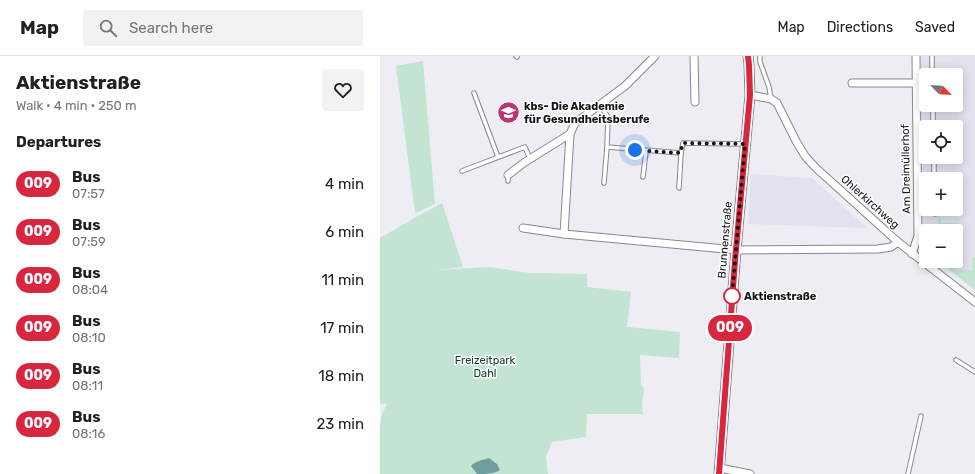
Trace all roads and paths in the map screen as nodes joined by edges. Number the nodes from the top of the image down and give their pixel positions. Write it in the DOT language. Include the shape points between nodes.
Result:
graph roads {
  1 [pos="655,56"];
  2 [pos="694,56"];
  3 [pos="748,56"];
  4 [pos="760,56"];
  5 [pos="916,56"];
  6 [pos="932,56"];
  7 [pos="932,68"];
  8 [pos="852,83"];
  9 [pos="916,83"];
  10 [pos="474,93"];
  11 [pos="750,95"];
  12 [pos="771,99"];
  13 [pos="695,102"];
  14 [pos="600,105"];
  15 [pos="570,134"];
  16 [pos="745,144"];
  17 [pos="607,147"];
  18 [pos="646,151"];
  19 [pos="680,153"];
  20 [pos="498,157"];
  21 [pos="530,159"];
  22 [pos="462,171"];
  23 [pos="643,177"];
  24 [pos="508,178"];
  25 [pos="604,183"];
  26 [pos="679,188"];
  27 [pos="522,228"];
  28 [pos="564,234"];
  29 [pos="898,242"];
  30 [pos="736,250"];
  31 [pos="912,254"];
  32 [pos="975,302"];
  33 [pos="956,360"];
  34 [pos="975,372"];
  35 [pos="921,416"];
  36 [pos="720,471"];
  37 [pos="750,474"];
  38 [pos="908,474"];
  1 -- 14 [label="street" via="625,86"];
  2 -- 13 [label="street"];
  3 -- 11 [label="street, Brunnenstraße"];
  4 -- 12 [label="lane, Ohlerkirchweg"];
  5 -- 9 [label="street, Am Dreimüllerhof"];
  6 -- 7 [label="lane"];
  8 -- 9 [label="street"];
  9 -- 31 [label="street, Am Dreimüllerhof" via="918,236"];
  10 -- 20 [label="lane"];
  11 -- 12 [label="street"];
  11 -- 16 [label="street, Brunnenstraße"];
  12 -- 29 [label="street, Ohlerkirchweg" via="778,103 805,156"];
  14 -- 15 [label="street" via="575,123"];
  14 -- 17 [label="lane" via="608,117"];
  15 -- 21 [label="street"];
  15 -- 28 [label="street"];
  16 -- 19 [label="lane" via="683,143"];
  16 -- 30 [label="street, Brunnenstraße"];
  17 -- 18 [label="lane"];
  17 -- 25 [label="lane"];
  18 -- 19 [label="lane"];
  18 -- 23 [label="lane"];
  19 -- 26 [label="lane"];
  20 -- 21 [label="lane" via="525,147"];
  20 -- 22 [label="lane"];
  21 -- 24 [label="street"];
  27 -- 28 [label="street"];
  28 -- 30 [label="street"];
  29 -- 30 [label="street" via="891,247 878,249"];
  29 -- 31 [label="street, Ohlerkirchweg"];
  30 -- 36 [label="street, Brunnenstraße"];
  31 -- 32 [label="street, Ohlerkirchweg"];
  33 -- 34 [label="lane"];
  35 -- 38 [label="lane"];
  36 -- 37 [label="street"];
}
